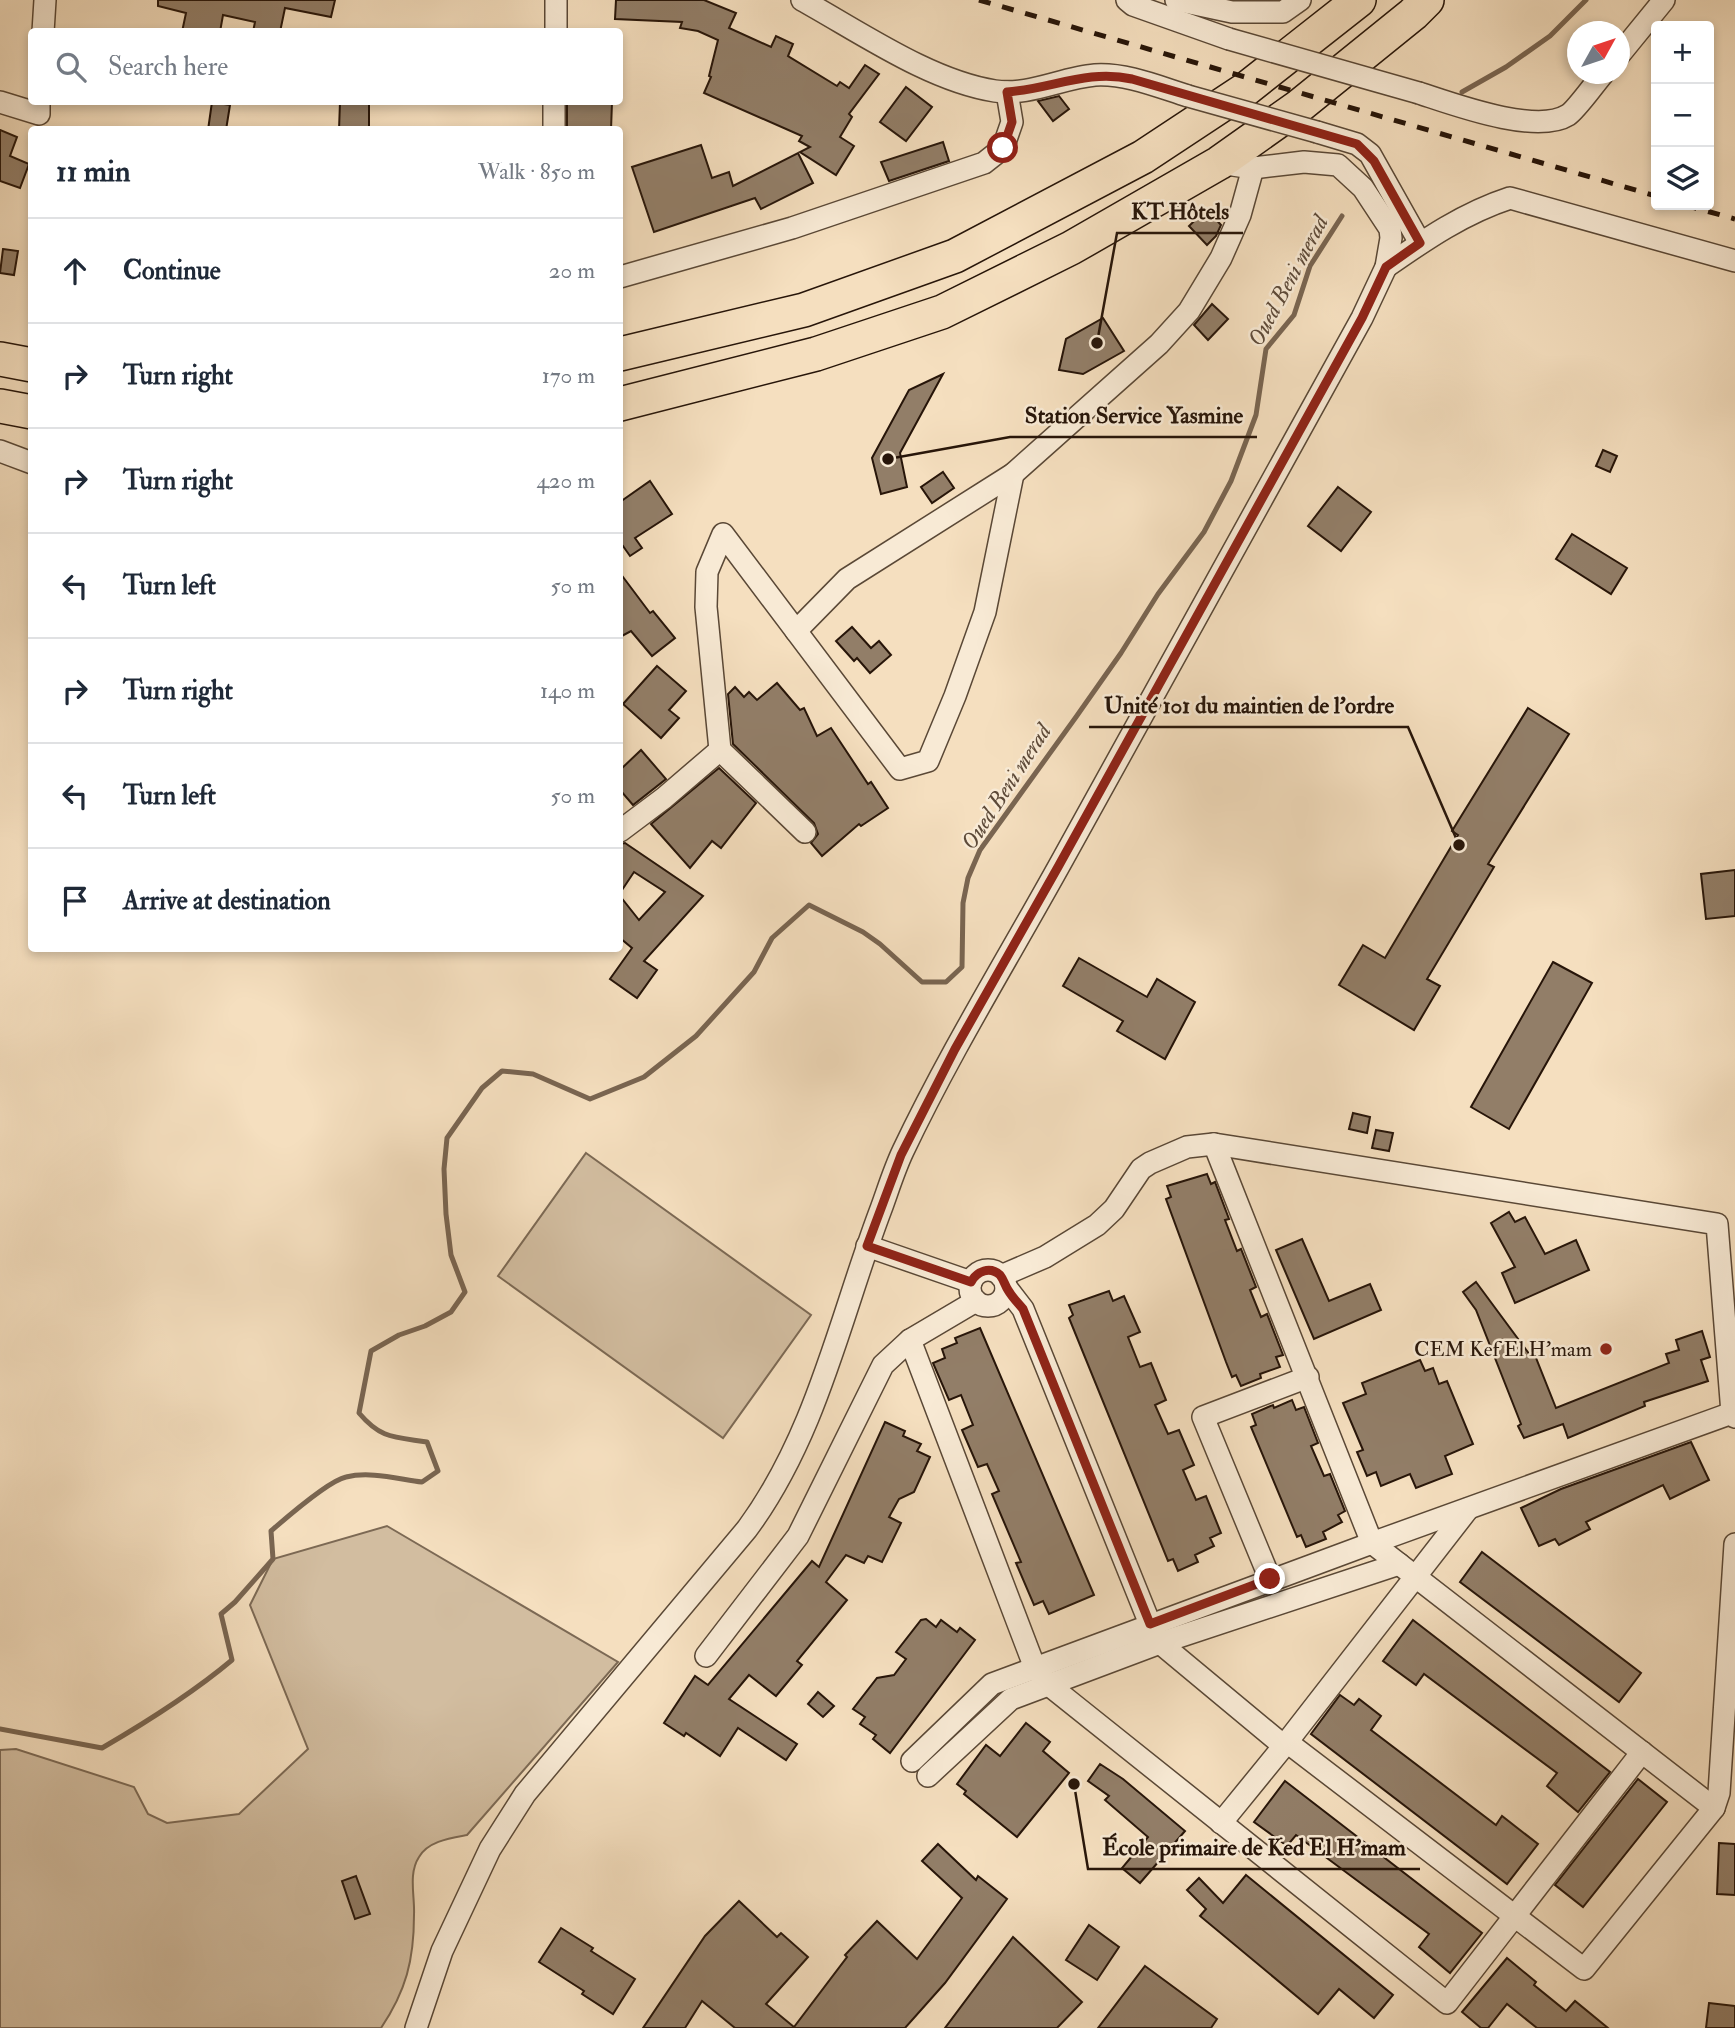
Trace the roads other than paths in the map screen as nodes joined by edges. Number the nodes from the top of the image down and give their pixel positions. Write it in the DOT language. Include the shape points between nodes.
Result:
graph roads {
  1 [pos="45,0"];
  2 [pos="556,0"];
  3 [pos="802,0"];
  4 [pos="1127,0"];
  5 [pos="1176,0"];
  6 [pos="1300,0"];
  7 [pos="1359,0"];
  8 [pos="1427,0"];
  9 [pos="1664,0"];
  10 [pos="43,28"];
  11 [pos="556,28"];
  12 [pos="1630,41"];
  13 [pos="1594,84"];
  14 [pos="1007,92"];
  15 [pos="0,102"];
  16 [pos="40,105"];
  17 [pos="554,105"];
  18 [pos="554,126"];
  19 [pos="1219,163"];
  20 [pos="1253,168"];
  21 [pos="1420,243"];
  22 [pos="1735,261"];
  23 [pos="1386,267"];
  24 [pos="623,276"];
  25 [pos="623,353"];
  26 [pos="0,359"];
  27 [pos="28,364"];
  28 [pos="623,403"];
  29 [pos="0,406"];
  30 [pos="28,411"];
  31 [pos="0,452"];
  32 [pos="28,462"];
  33 [pos="1013,474"];
  34 [pos="796,631"];
  35 [pos="720,750"];
  36 [pos="623,829"];
  37 [pos="805,832"];
  38 [pos="1214,1144"];
  39 [pos="867,1246"];
  40 [pos="1003,1282"];
  41 [pos="974,1292"];
  42 [pos="910,1340"];
  43 [pos="1308,1377"];
  44 [pos="1733,1415"];
  45 [pos="1469,1508"];
  46 [pos="1372,1543"];
  47 [pos="1735,1544"];
  48 [pos="1407,1570"];
  49 [pos="1270,1579"];
  50 [pos="1150,1624"];
  51 [pos="1160,1643"];
  52 [pos="706,1656"];
  53 [pos="1035,1668"];
  54 [pos="1049,1685"];
  55 [pos="1286,1744"];
  56 [pos="1642,1752"];
  57 [pos="912,1761"];
  58 [pos="928,1776"];
  59 [pos="1714,1808"];
  60 [pos="1221,1824"];
  61 [pos="1515,1917"];
  62 [pos="416,2028"];
  1 -- 10 [label="street"];
  2 -- 11 [label="street"];
  3 -- 14 [label="street" via="936,73"];
  4 -- 13 [label="street, bridge" via="1229,39 1478,112 1534,123 1567,116"];
  5 -- 6 [label="street" via="1232,12 1283,12"];
  7 -- 25 [label="highway" via="1246,89 1143,157 956,256 804,310"];
  8 -- 19 [label="highway" via="1298,107"];
  9 -- 12 [label="street"];
  14 -- 21 [label="street, bridge" via="1106,75 1357,144 1370,154"];
  14 -- 24 [label="street" via="1012,122 1003,148 984,163 792,228"];
  15 -- 16 [label="street" via="39,114"];
  17 -- 18 [label="street"];
  19 -- 20 [label="street"];
  19 -- 28 [label="highway" via="1071,248 942,312 816,354"];
  20 -- 23 [label="street" via="1304,162 1338,165 1363,188 1390,229"];
  20 -- 33 [label="street" via="1221,258 1189,311 1159,344"];
  21 -- 22 [label="street" via="1439,229 1510,198"];
  21 -- 23 [label="street"];
  23 -- 39 [label="street" via="1362,318 955,1049 901,1155"];
  26 -- 27 [label="highway"];
  29 -- 30 [label="highway"];
  31 -- 32 [label="street"];
  33 -- 34 [label="street" via="847,579"];
  33 -- 34 [label="street" via="985,612 928,761 900,769"];
  34 -- 35 [label="street" via="723,534 707,572 706,607"];
  35 -- 36 [label="street"];
  35 -- 37 [label="street"];
  38 -- 40 [label="street" via="1187,1147 1150,1163 1097,1224"];
  38 -- 43 [label="street"];
  38 -- 44 [label="street" via="1717,1224"];
  39 -- 41 [label="street"];
  39 -- 62 [label="street" via="825,1375 798,1443 765,1505 525,1794 490,1849 447,1939"];
  40 -- 41 [label="street" via="990,1270 984,1271 974,1277"];
  40 -- 41 [label="street" via="1002,1299 997,1303 986,1306"];
  40 -- 50 [label="street" via="1023,1309"];
  41 -- 42 [label="street"];
  42 -- 52 [label="street" via="883,1365 798,1536"];
  42 -- 53 [label="street"];
  43 -- 46 [label="street"];
  43 -- 49 [label="street" via="1203,1417"];
  44 -- 45 [label="street"];
  45 -- 46 [label="street"];
  45 -- 48 [label="street"];
  46 -- 48 [label="street"];
  46 -- 49 [label="street"];
  47 -- 59 [label="street" via="1719,1793"];
  48 -- 51 [label="street"];
  48 -- 55 [label="street"];
  48 -- 56 [label="street"];
  49 -- 50 [label="street"];
  50 -- 51 [label="street"];
  50 -- 53 [label="street"];
  51 -- 54 [label="street"];
  51 -- 55 [label="street"];
  53 -- 54 [label="street"];
  53 -- 57 [label="street" via="992,1684"];
  54 -- 58 [label="street" via="1011,1699"];
  54 -- 60 [label="street"];
  55 -- 60 [label="street"];
  55 -- 61 [label="street"];
  56 -- 59 [label="street"];
  56 -- 61 [label="street"];
  59 -- 61 [label="street" via="1584,1969"];
  60 -- 61 [label="street" via="1447,2003"];
}
